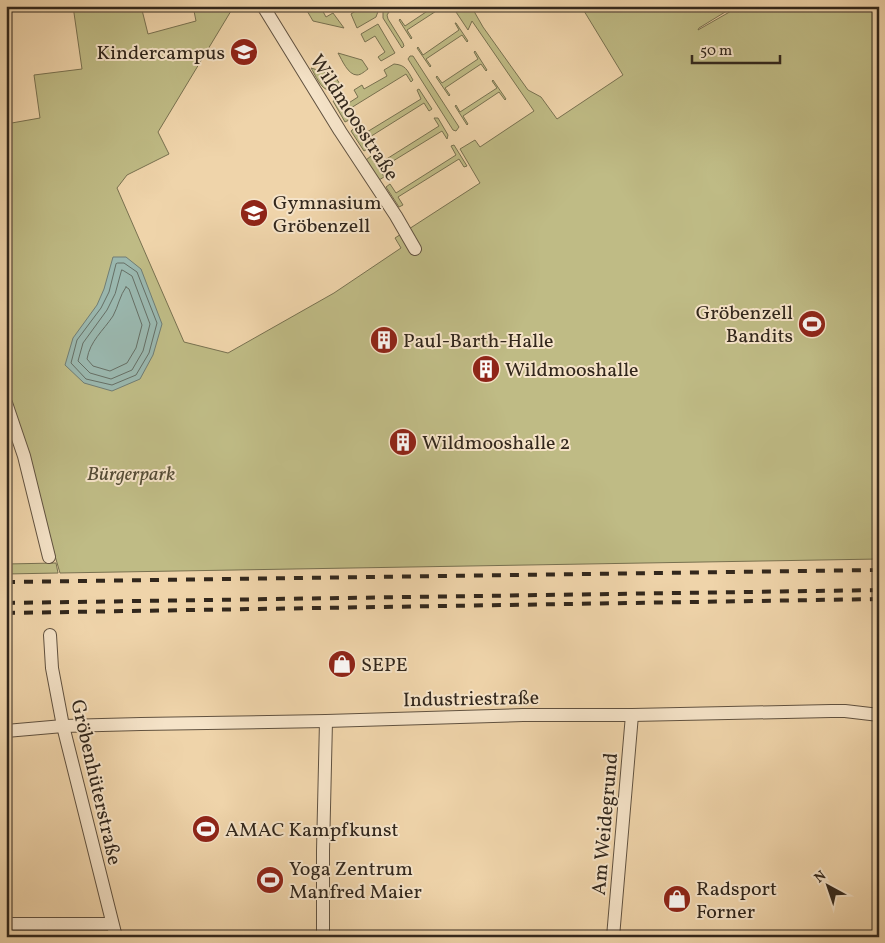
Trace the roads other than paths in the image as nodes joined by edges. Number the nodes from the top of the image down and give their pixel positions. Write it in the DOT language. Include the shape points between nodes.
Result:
graph roads {
  1 [pos="263,6"];
  2 [pos="415,250"];
  3 [pos="6,403"];
  4 [pos="49,557"];
  5 [pos="50,634"];
  6 [pos="632,715"];
  7 [pos="879,715"];
  8 [pos="326,721"];
  9 [pos="64,726"];
  10 [pos="6,731"];
  11 [pos="6,924"];
  12 [pos="114,930"];
  13 [pos="323,937"];
  14 [pos="613,937"];
  1 -- 2 [label="street, Wildmoosstraße"];
  3 -- 4 [label="street" via="24,456"];
  5 -- 9 [label="street, Gröbenhüterstraße" via="52,668"];
  6 -- 7 [label="street, Industriestraße" via="831,711"];
  6 -- 8 [label="street, Industriestraße"];
  6 -- 14 [label="street, Am Weidegrund"];
  8 -- 9 [label="street, Industriestraße"];
  8 -- 13 [label="street"];
  9 -- 10 [label="street, Industriestraße"];
  9 -- 12 [label="street, Gröbenhüterstraße"];
  11 -- 12 [label="street"];
}
